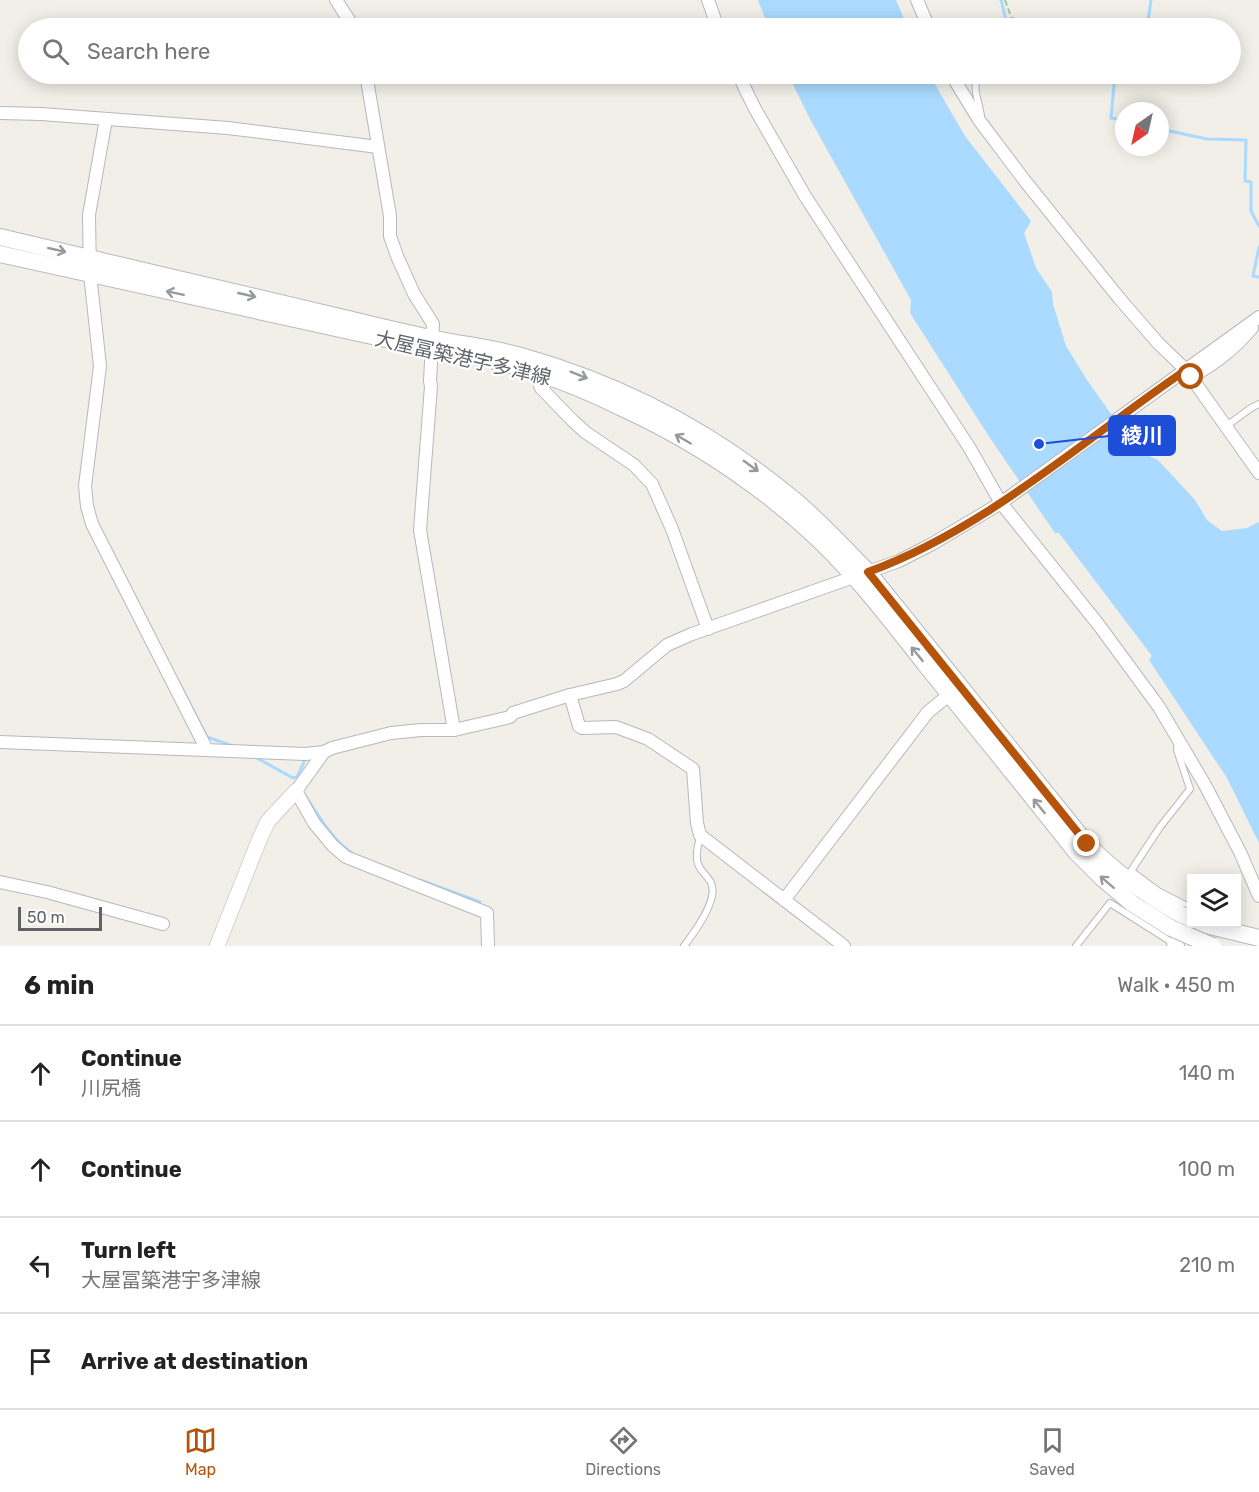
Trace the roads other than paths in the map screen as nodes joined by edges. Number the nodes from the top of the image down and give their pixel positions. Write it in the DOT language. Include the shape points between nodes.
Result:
graph roads {
  1 [pos="336,0"];
  2 [pos="708,0"];
  3 [pos="917,0"];
  4 [pos="348,18"];
  5 [pos="714,18"];
  6 [pos="925,18"];
  7 [pos="368,84"];
  8 [pos="743,84"];
  9 [pos="957,84"];
  10 [pos="975,84"];
  11 [pos="0,113"];
  12 [pos="106,118"];
  13 [pos="979,120"];
  14 [pos="378,147"];
  15 [pos="0,237"];
  16 [pos="0,254"];
  17 [pos="89,266"];
  18 [pos="1258,318"];
  19 [pos="433,344"];
  20 [pos="536,373"];
  21 [pos="1185,374"];
  22 [pos="1259,404"];
  23 [pos="1225,427"];
  24 [pos="1259,473"];
  25 [pos="1004,500"];
  26 [pos="861,575"];
  27 [pos="708,629"];
  28 [pos="950,694"];
  29 [pos="570,695"];
  30 [pos="454,730"];
  31 [pos="1178,739"];
  32 [pos="0,741"];
  33 [pos="206,748"];
  34 [pos="324,753"];
  35 [pos="296,791"];
  36 [pos="700,835"];
  37 [pos="0,882"];
  38 [pos="1259,896"];
  39 [pos="784,900"];
  40 [pos="163,924"];
  41 [pos="1218,928"];
  42 [pos="1179,930"];
  43 [pos="1259,938"];
  44 [pos="217,946"];
  45 [pos="488,946"];
  46 [pos="684,946"];
  47 [pos="844,946"];
  48 [pos="1076,946"];
  49 [pos="1213,946"];
  1 -- 4 [label="street"];
  2 -- 5 [label="street"];
  3 -- 6 [label="street"];
  7 -- 14 [label="street"];
  8 -- 25 [label="street" via="805,196"];
  9 -- 13 [label="street"];
  10 -- 13 [label="lane"];
  11 -- 12 [label="street"];
  12 -- 14 [label="street"];
  12 -- 17 [label="street" via="89,215"];
  13 -- 21 [label="street" via="1085,257"];
  14 -- 19 [label="street" via="390,236 410,285 432,321"];
  15 -- 17 [label="main road, 大屋冨築港宇多津線, one-way"];
  16 -- 17 [label="main road, 大屋冨築港宇多津線"];
  17 -- 19 [label="main road, 大屋冨築港宇多津線"];
  17 -- 33 [label="street" via="100,366 85,486 87,506 92,524"];
  18 -- 21 [label="street"];
  19 -- 20 [label="main road, 大屋冨築港宇多津線"];
  19 -- 26 [label="main road, 大屋冨築港宇多津線, one-way" via="518,355 616,389 663,412 753,467 801,506"];
  19 -- 30 [label="street" via="420,530"];
  26 -- 20 [label="main road, 大屋冨築港宇多津線, one-way" via="747,480 702,450 655,423"];
  20 -- 27 [label="street" via="541,388 572,420 634,465 652,484"];
  21 -- 23 [label="street"];
  21 -- 25 [label="street"];
  22 -- 23 [label="lane"];
  23 -- 24 [label="street"];
  25 -- 26 [label="street" via="932,544"];
  25 -- 31 [label="street" via="1159,707"];
  26 -- 27 [label="street"];
  28 -- 26 [label="main road, 大屋冨築港宇多津線, one-way"];
  26 -- 42 [label="main road, 大屋冨築港宇多津線" via="1087,844"];
  27 -- 29 [label="street" via="667,645 624,681"];
  28 -- 39 [label="street" via="928,712"];
  42 -- 28 [label="main road, 大屋冨築港宇多津線, one-way" via="1133,904 1076,852"];
  29 -- 30 [label="street" via="510,717"];
  29 -- 36 [label="street" via="582,728 616,727 638,735 693,769"];
  30 -- 34 [label="street" via="392,733"];
  31 -- 38 [label="street" via="1225,823"];
  31 -- 42 [label="lane" via="1177,750 1190,789 1131,871 1191,908"];
  32 -- 33 [label="street"];
  33 -- 34 [label="street"];
  34 -- 35 [label="street"];
  35 -- 44 [label="street" via="268,821"];
  35 -- 45 [label="street" via="314,823 346,857 487,913"];
  36 -- 39 [label="street"];
  36 -- 46 [label="lane" via="698,866 712,884 713,893 711,903"];
  37 -- 40 [label="street"];
  39 -- 47 [label="street"];
  41 -- 43 [label="main road"];
  42 -- 48 [label="lane" via="1110,903"];
  42 -- 49 [label="main road, 大屋冨築港宇多津線, bridge"];
}
